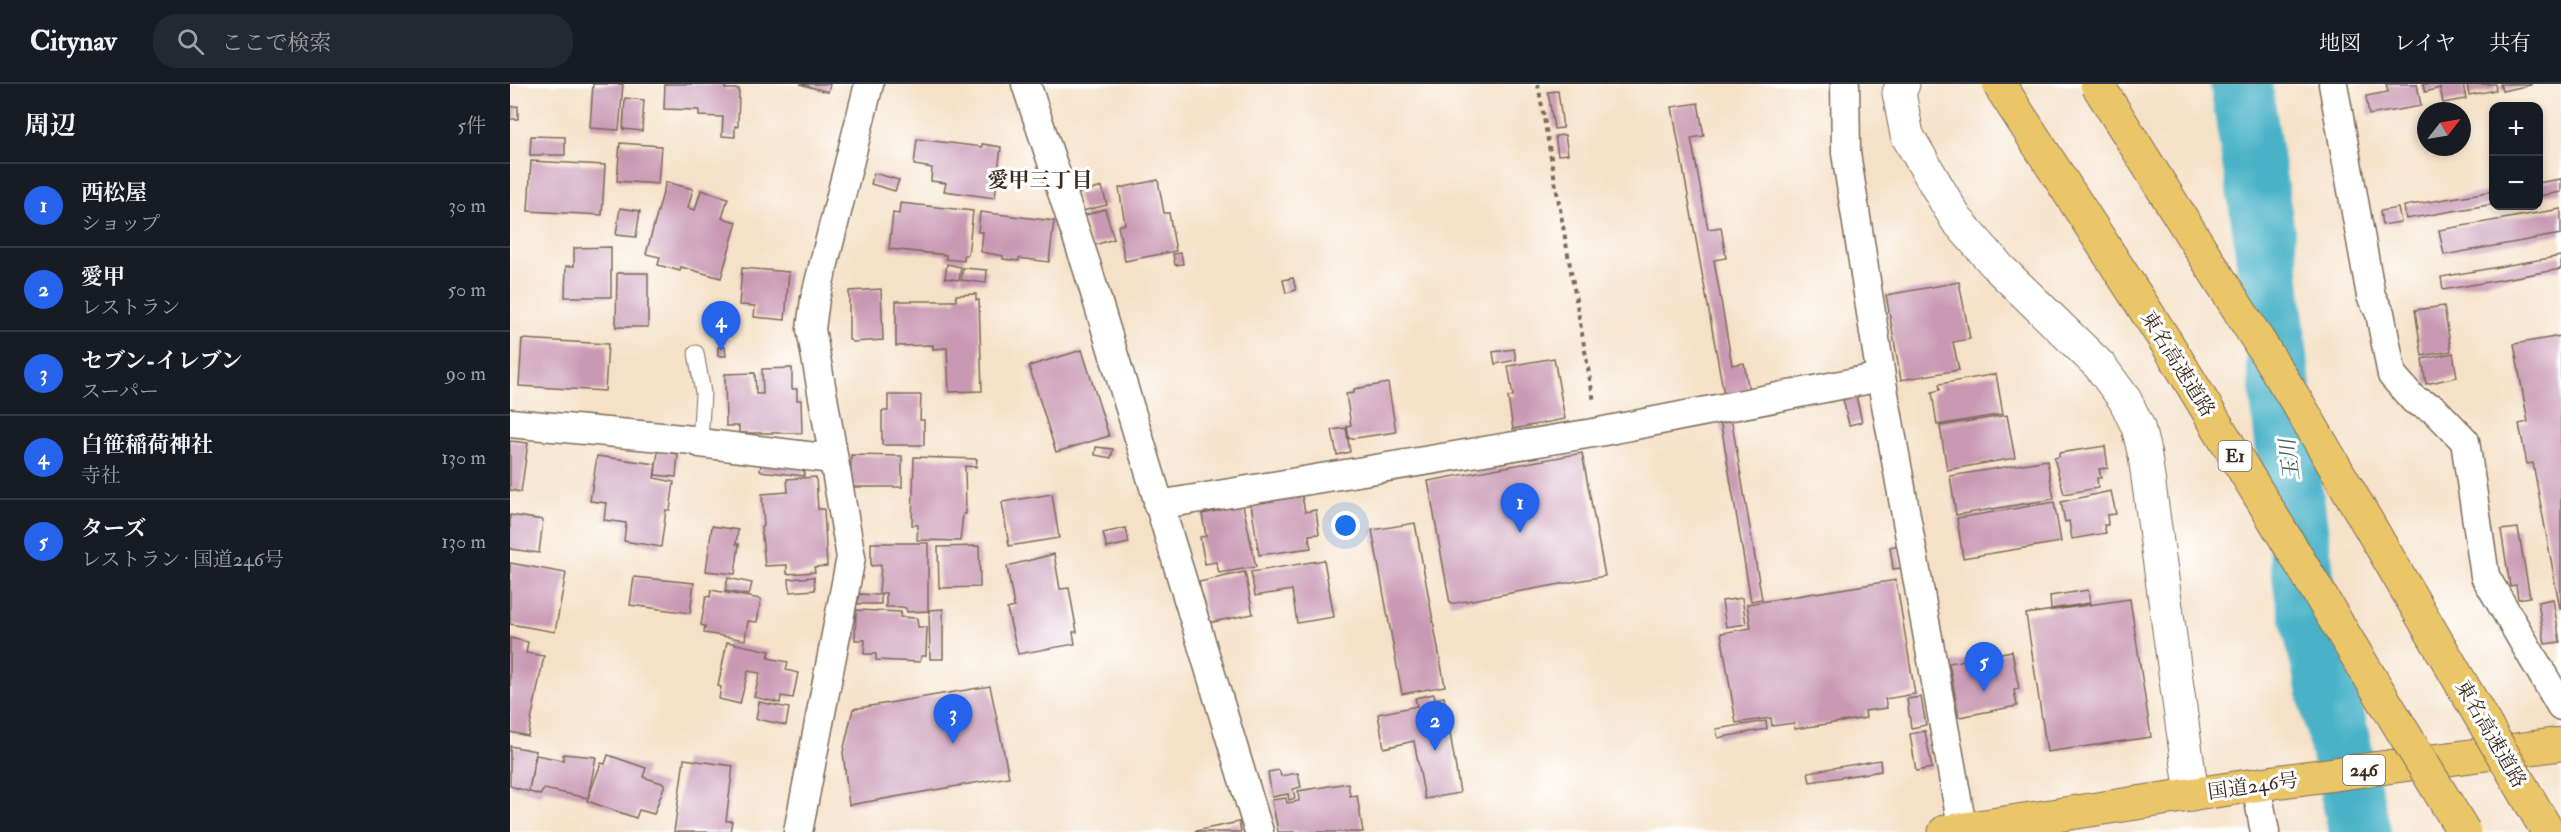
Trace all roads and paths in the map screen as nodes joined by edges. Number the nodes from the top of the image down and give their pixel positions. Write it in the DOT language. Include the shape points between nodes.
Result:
graph roads {
  1 [pos="869,84"];
  2 [pos="1026,84"];
  3 [pos="1538,84"];
  4 [pos="1845,84"];
  5 [pos="1999,84"];
  6 [pos="2097,84"];
  7 [pos="2333,84"];
  8 [pos="1894,87"];
  9 [pos="696,353"];
  10 [pos="1881,377"];
  11 [pos="510,423"];
  12 [pos="1599,432"];
  13 [pos="700,443"];
  14 [pos="832,459"];
  15 [pos="1158,505"];
  16 [pos="2561,706"];
  17 [pos="2561,744"];
  18 [pos="2266,784"];
  19 [pos="2192,795"];
  20 [pos="1957,831"];
  21 [pos="798,832"];
  22 [pos="1259,832"];
  23 [pos="2265,832"];
  24 [pos="2464,832"];
  25 [pos="2548,832"];
  1 -- 14 [label="street" via="811,329"];
  2 -- 15 [label="street" via="1087,267"];
  3 -- 12 [label="path"];
  4 -- 10 [label="street" via="1846,153"];
  5 -- 24 [label="highway, 東名高速道路 / E1, bridge" via="2168,345"];
  6 -- 25 [label="highway, 東名高速道路, bridge" via="2300,407"];
  7 -- 16 [label="street" via="2371,296 2380,313 2391,375 2414,400 2434,409 2465,441 2485,576"];
  8 -- 19 [label="street" via="1907,135 1956,219 2100,366 2126,400 2138,427"];
  9 -- 13 [label="lane" via="703,393"];
  10 -- 12 [label="street"];
  10 -- 20 [label="street"];
  11 -- 13 [label="street"];
  12 -- 15 [label="street"];
  13 -- 14 [label="street"];
  14 -- 21 [label="street" via="851,557"];
  15 -- 22 [label="street"];
  17 -- 18 [label="highway, 国道246号 / 246"];
  18 -- 19 [label="highway, 国道246号 / 246"];
  18 -- 23 [label="street"];
  19 -- 20 [label="highway, 国道246号 / 246"];
}
